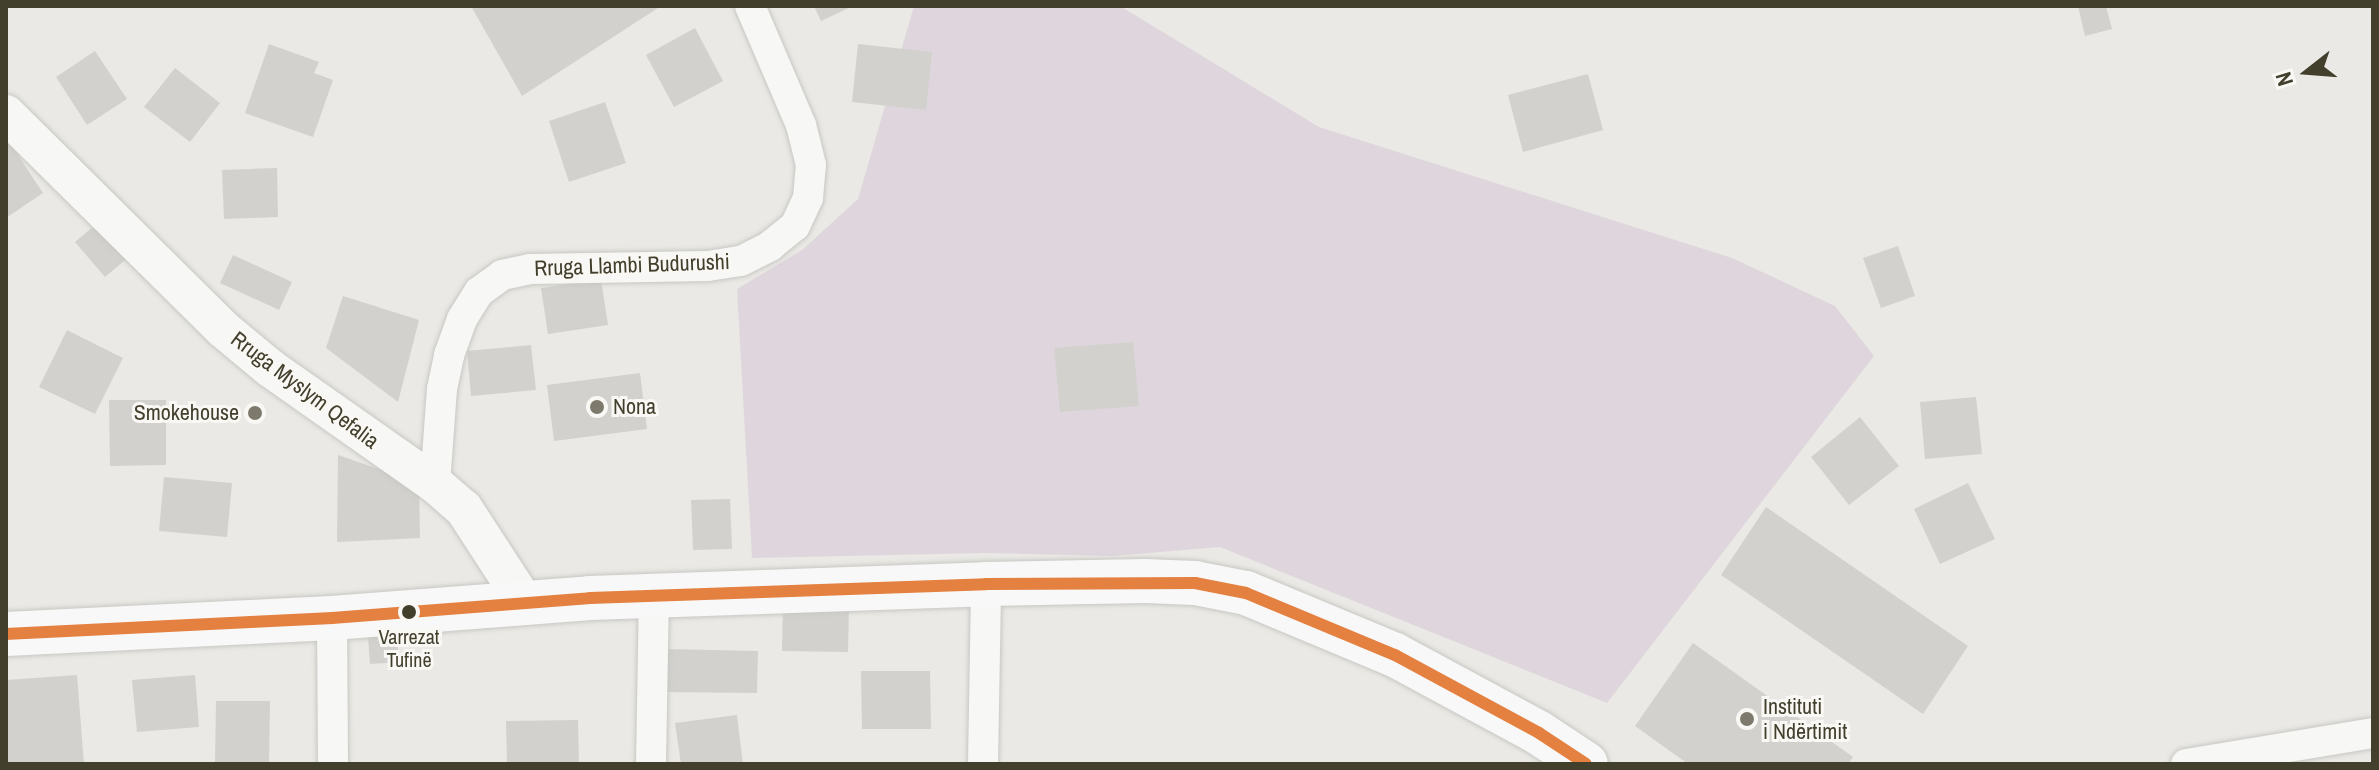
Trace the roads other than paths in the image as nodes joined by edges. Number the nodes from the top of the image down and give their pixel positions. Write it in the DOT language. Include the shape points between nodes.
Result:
graph roads {
  1 [pos="750,6"];
  2 [pos="6,114"];
  3 [pos="435,484"];
  4 [pos="986,584"];
  5 [pos="654,595"];
  6 [pos="525,603"];
  7 [pos="332,618"];
  8 [pos="6,634"];
  9 [pos="2373,733"];
  10 [pos="333,764"];
  11 [pos="651,764"];
  12 [pos="983,764"];
  13 [pos="1586,764"];
  14 [pos="2186,764"];
  1 -- 3 [label="street, Rruga Llambi Budurushi" via="801,125 811,165 808,198 795,226 741,261 530,269 502,275 479,292 449,355"];
  2 -- 3 [label="street, Rruga Myslym Qefalia" via="223,329"];
  3 -- 6 [label="street, Rruga Myslym Qefalia" via="464,509"];
  4 -- 5 [label="main road"];
  4 -- 12 [label="street"];
  4 -- 13 [label="main road" via="1145,581 1246,593 1395,655"];
  5 -- 6 [label="main road"];
  5 -- 11 [label="street"];
  6 -- 7 [label="main road"];
  7 -- 8 [label="main road"];
  7 -- 10 [label="street"];
  9 -- 14 [label="street"];
}
